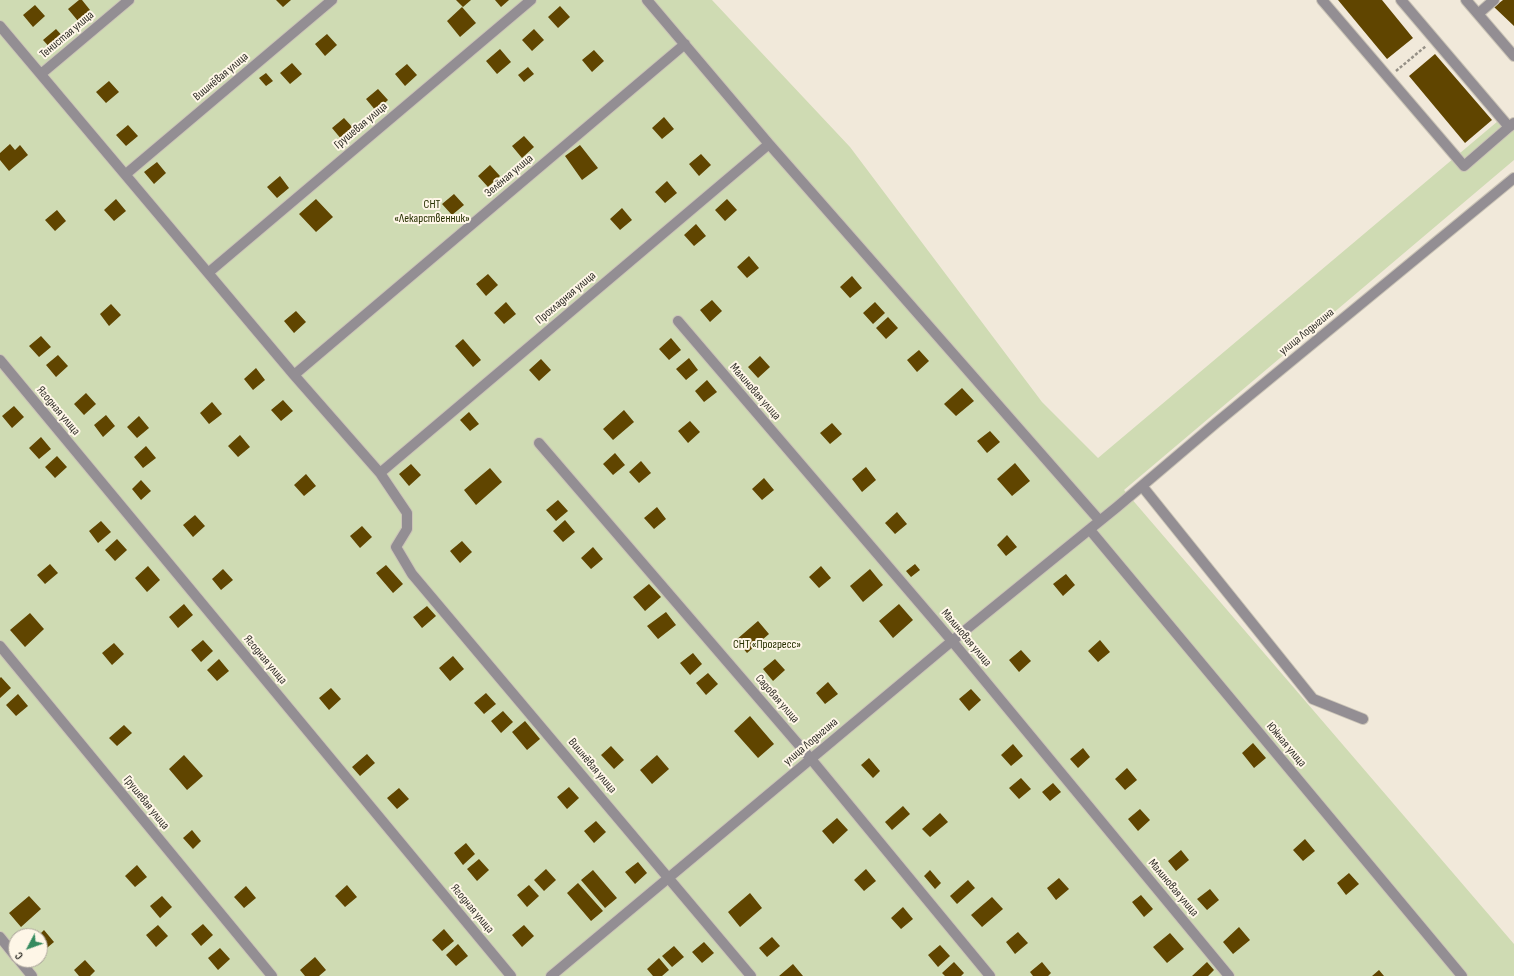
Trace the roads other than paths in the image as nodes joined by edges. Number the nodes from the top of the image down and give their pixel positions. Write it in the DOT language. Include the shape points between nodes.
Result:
graph roads {
  1 [pos="129,0"];
  2 [pos="332,0"];
  3 [pos="531,0"];
  4 [pos="647,0"];
  5 [pos="1322,0"];
  6 [pos="1401,0"];
  7 [pos="1466,0"];
  8 [pos="1494,0"];
  9 [pos="1478,14"];
  10 [pos="0,26"];
  11 [pos="685,44"];
  12 [pos="1514,56"];
  13 [pos="41,74"];
  14 [pos="1512,125"];
  15 [pos="769,144"];
  16 [pos="126,174"];
  17 [pos="1514,178"];
  18 [pos="208,273"];
  19 [pos="678,321"];
  20 [pos="0,360"];
  21 [pos="294,375"];
  22 [pos="539,443"];
  23 [pos="380,473"];
  24 [pos="1142,486"];
  25 [pos="1100,521"];
  26 [pos="1090,530"];
  27 [pos="952,641"];
  28 [pos="0,646"];
  29 [pos="1363,719"];
  30 [pos="811,759"];
  31 [pos="668,877"];
  32 [pos="0,937"];
  33 [pos="8,947"];
  34 [pos="26,968"];
  35 [pos="32,976"];
  36 [pos="272,976"];
  37 [pos="511,976"];
  38 [pos="550,976"];
  39 [pos="751,976"];
  40 [pos="990,976"];
  41 [pos="1229,976"];
  42 [pos="1462,976"];
  1 -- 13 [label="street, Тенистая улица"];
  2 -- 16 [label="street, Вишнёвая улица"];
  3 -- 18 [label="street, Грушевая улица"];
  4 -- 11 [label="street"];
  5 -- 14 [label="street" via="1464,166"];
  6 -- 14 [label="street"];
  7 -- 9 [label="street"];
  8 -- 9 [label="street"];
  9 -- 12 [label="street"];
  10 -- 13 [label="street"];
  11 -- 15 [label="street"];
  11 -- 21 [label="street, Зелёная улица"];
  13 -- 16 [label="street"];
  15 -- 23 [label="street, Прохладная улица"];
  15 -- 25 [label="street"];
  16 -- 18 [label="street"];
  17 -- 24 [label="street, улица Лодыгина"];
  18 -- 21 [label="street"];
  19 -- 27 [label="street, Малиновая улица"];
  20 -- 37 [label="street, Ягодная улица"];
  21 -- 23 [label="street"];
  22 -- 30 [label="street, Садовая улица"];
  23 -- 31 [label="street, Вишнёвая улица" via="407,513 407,529 396,547 412,574"];
  24 -- 25 [label="street, улица Лодыгина"];
  24 -- 29 [label="street" via="1313,699"];
  25 -- 26 [label="street, улица Лодыгина"];
  26 -- 27 [label="street, улица Лодыгина"];
  26 -- 42 [label="street, Южная улица"];
  27 -- 30 [label="street, улица Лодыгина"];
  27 -- 41 [label="street, Малиновая улица"];
  28 -- 36 [label="street, Грушевая улица"];
  30 -- 31 [label="street, улица Лодыгина"];
  30 -- 40 [label="street, Садовая улица"];
  31 -- 38 [label="street, улица Лодыгина"];
  31 -- 39 [label="street, Вишнёвая улица"];
  32 -- 33 [label="street"];
  34 -- 35 [label="street"];
}
